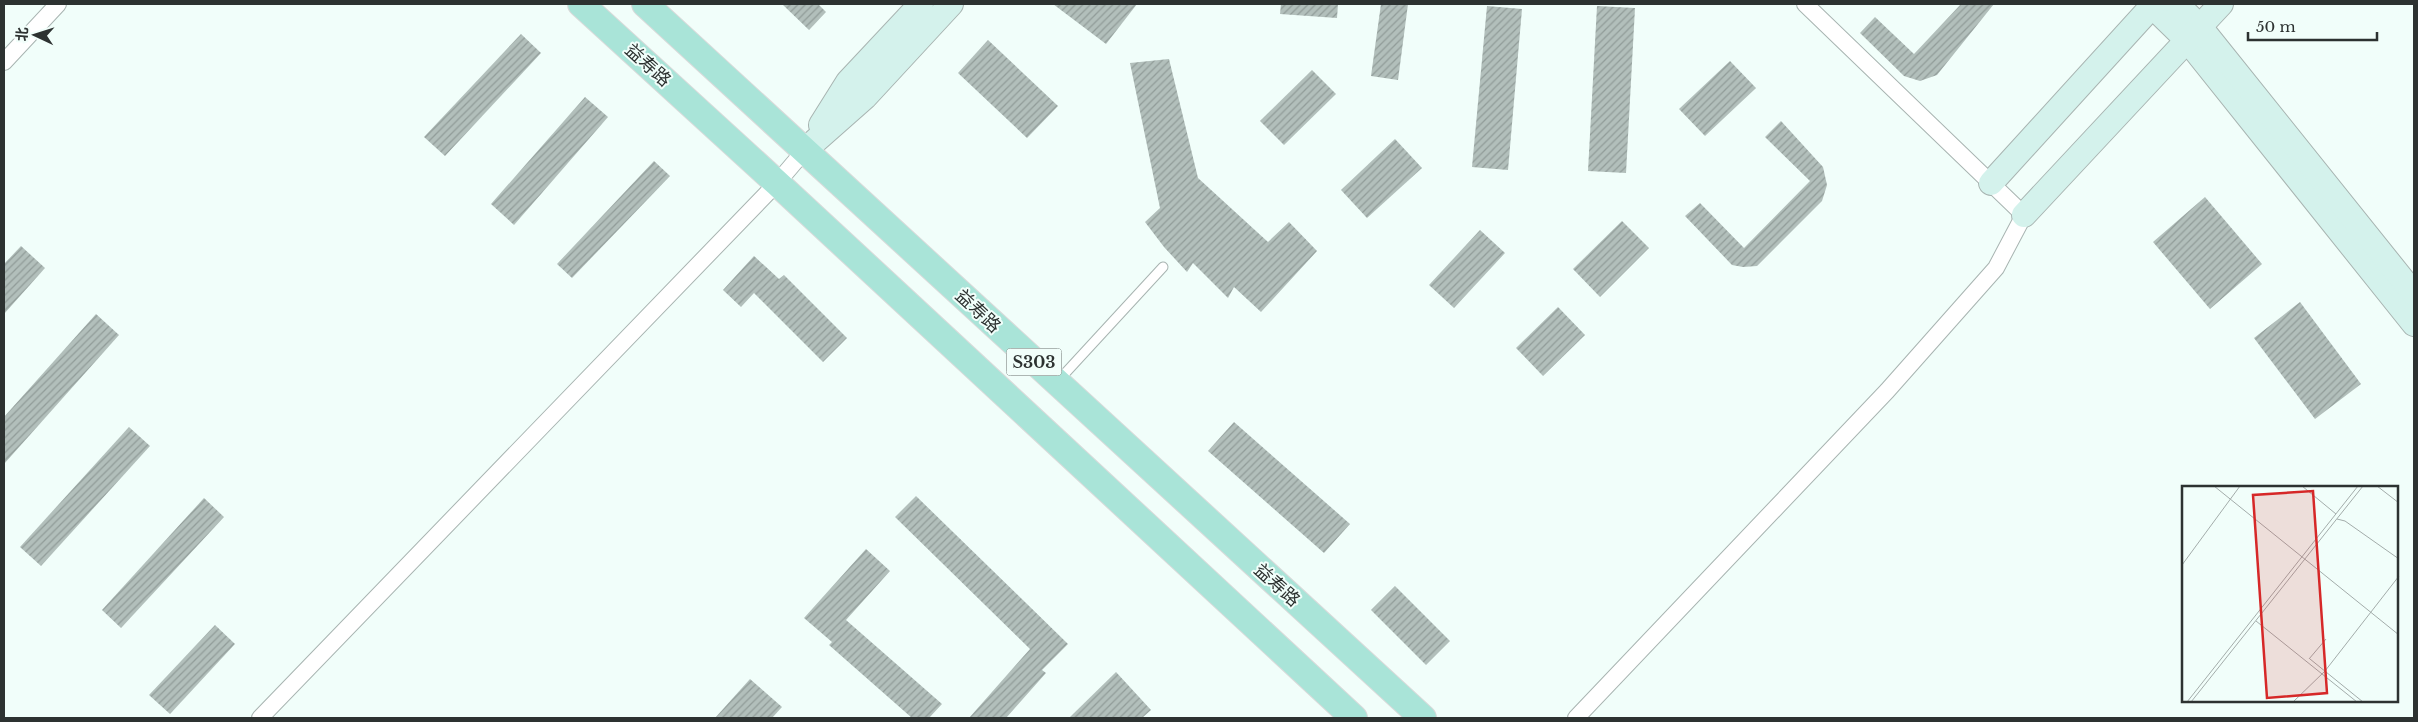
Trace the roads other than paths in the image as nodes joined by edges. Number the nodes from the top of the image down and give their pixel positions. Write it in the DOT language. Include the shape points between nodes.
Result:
graph roads {
  1 [pos="58,4"];
  2 [pos="581,4"];
  3 [pos="645,4"];
  4 [pos="921,4"];
  5 [pos="951,4"];
  6 [pos="1805,4"];
  7 [pos="2152,4"];
  8 [pos="2177,4"];
  9 [pos="2221,4"];
  10 [pos="2194,34"];
  11 [pos="4,62"];
  12 [pos="805,150"];
  13 [pos="777,183"];
  14 [pos="1991,183"];
  15 [pos="2024,215"];
  16 [pos="1163,266"];
  17 [pos="2414,294"];
  18 [pos="2414,324"];
  19 [pos="1056,383"];
  20 [pos="260,718"];
  21 [pos="1354,718"];
  22 [pos="1423,718"];
  23 [pos="1576,718"];
  1 -- 11 [label="street"];
  2 -- 13 [label="main road, 益寿路 / S303"];
  3 -- 12 [label="main road, 益寿路 / S303"];
  4 -- 12 [label="street" via="848,82"];
  5 -- 12 [label="street" via="865,97"];
  6 -- 14 [label="street"];
  7 -- 10 [label="street"];
  7 -- 14 [label="street"];
  8 -- 10 [label="street"];
  9 -- 10 [label="street"];
  10 -- 15 [label="street"];
  10 -- 17 [label="street"];
  10 -- 18 [label="street"];
  12 -- 13 [label="street"];
  12 -- 19 [label="main road, 益寿路 / S303"];
  13 -- 20 [label="street"];
  13 -- 21 [label="main road, 益寿路 / S303"];
  14 -- 15 [label="street"];
  15 -- 23 [label="street" via="1996,268 1888,391"];
  16 -- 19 [label="lane"];
  19 -- 22 [label="main road, 益寿路 / S303"];
}
